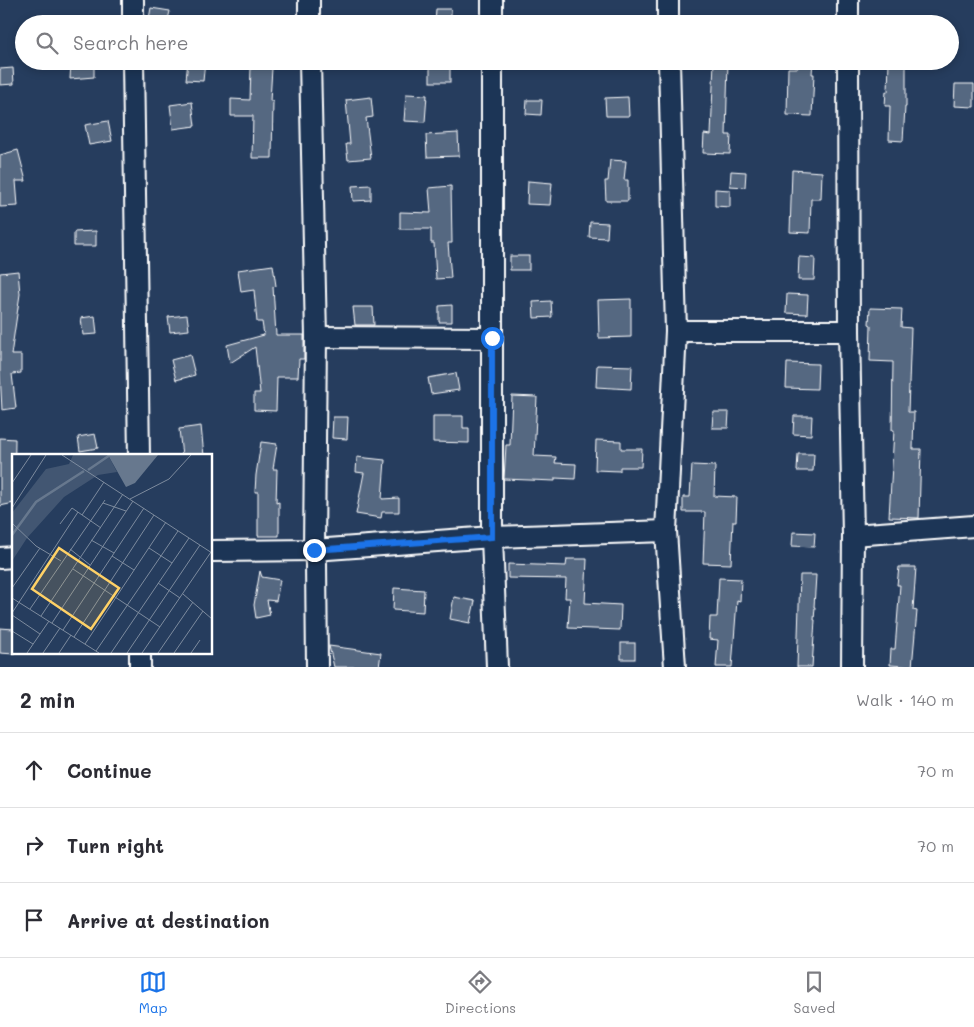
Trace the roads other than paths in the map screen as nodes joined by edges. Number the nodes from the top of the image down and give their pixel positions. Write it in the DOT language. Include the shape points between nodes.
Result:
graph roads {
  1 [pos="133,0"];
  2 [pos="309,0"];
  3 [pos="492,0"];
  4 [pos="668,0"];
  5 [pos="848,0"];
  6 [pos="133,15"];
  7 [pos="309,15"];
  8 [pos="492,15"];
  9 [pos="668,15"];
  10 [pos="848,15"];
  11 [pos="133,70"];
  12 [pos="310,70"];
  13 [pos="492,70"];
  14 [pos="669,70"];
  15 [pos="848,70"];
  16 [pos="676,331"];
  17 [pos="849,331"];
  18 [pos="316,337"];
  19 [pos="492,338"];
  20 [pos="138,454"];
  21 [pos="974,526"];
  22 [pos="666,531"];
  23 [pos="853,534"];
  24 [pos="492,537"];
  25 [pos="314,550"];
  26 [pos="212,551"];
  27 [pos="140,654"];
  28 [pos="140,667"];
  29 [pos="317,667"];
  30 [pos="497,667"];
  31 [pos="675,667"];
  32 [pos="852,667"];
  1 -- 6 [label="street"];
  2 -- 7 [label="street"];
  3 -- 8 [label="street"];
  4 -- 9 [label="street"];
  5 -- 10 [label="street"];
  11 -- 20 [label="street"];
  12 -- 18 [label="street"];
  13 -- 19 [label="street"];
  14 -- 16 [label="street"];
  15 -- 17 [label="street"];
  16 -- 17 [label="street"];
  16 -- 22 [label="street"];
  17 -- 23 [label="street"];
  18 -- 19 [label="street"];
  18 -- 25 [label="street"];
  19 -- 24 [label="street"];
  21 -- 23 [label="street"];
  22 -- 24 [label="street"];
  22 -- 31 [label="street"];
  23 -- 32 [label="street"];
  24 -- 25 [label="street"];
  24 -- 30 [label="street"];
  25 -- 26 [label="street"];
  25 -- 29 [label="street"];
  27 -- 28 [label="street"];
}
